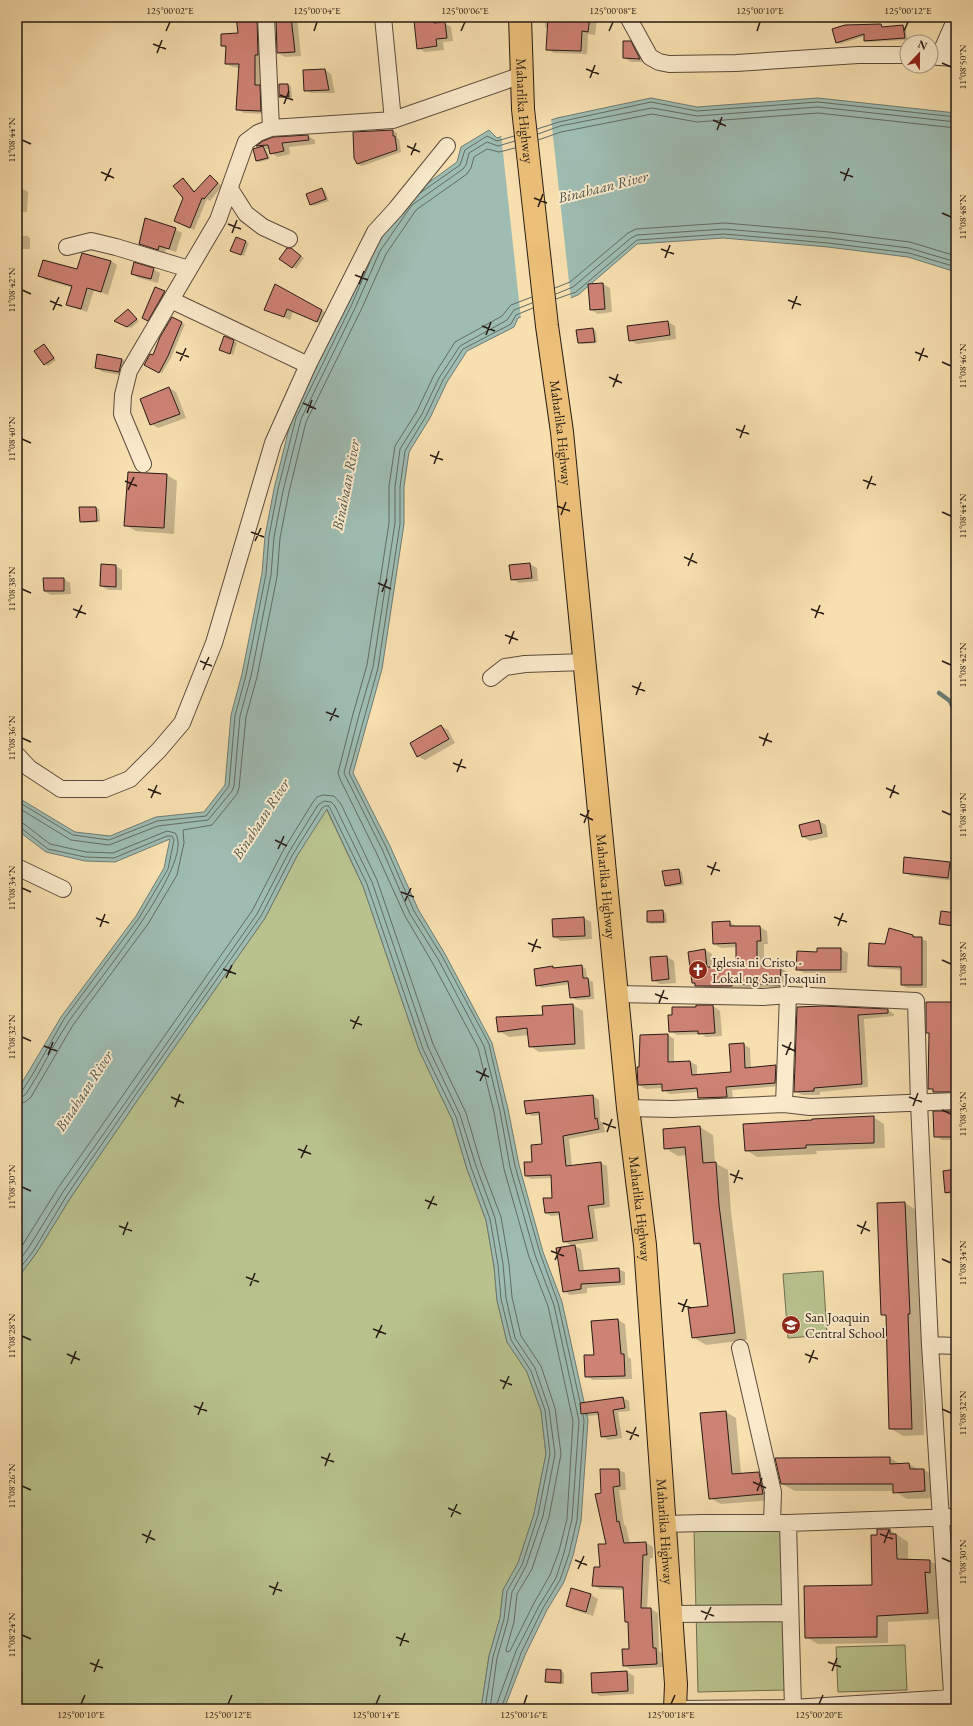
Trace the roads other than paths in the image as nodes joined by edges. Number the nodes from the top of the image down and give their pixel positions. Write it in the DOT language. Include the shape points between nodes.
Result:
graph roads {
  1 [pos="266,17"];
  2 [pos="383,17"];
  3 [pos="520,17"];
  4 [pos="628,17"];
  5 [pos="956,18"];
  6 [pos="939,49"];
  7 [pos="899,55"];
  8 [pos="939,56"];
  9 [pos="956,58"];
  10 [pos="522,75"];
  11 [pos="393,120"];
  12 [pos="271,128"];
  13 [pos="447,146"];
  14 [pos="230,189"];
  15 [pos="290,239"];
  16 [pos="66,248"];
  17 [pos="189,269"];
  18 [pos="171,300"];
  19 [pos="308,365"];
  20 [pos="143,464"];
  21 [pos="585,662"];
  22 [pos="491,678"];
  23 [pos="17,755"];
  24 [pos="17,867"];
  25 [pos="63,889"];
  26 [pos="617,994"];
  27 [pos="788,995"];
  28 [pos="956,1101"];
  29 [pos="918,1103"];
  30 [pos="784,1104"];
  31 [pos="628,1108"];
  32 [pos="930,1345"];
  33 [pos="956,1346"];
  34 [pos="740,1348"];
  35 [pos="956,1517"];
  36 [pos="940,1518"];
  37 [pos="772,1523"];
  38 [pos="788,1523"];
  39 [pos="665,1524"];
  40 [pos="790,1613"];
  41 [pos="672,1614"];
  42 [pos="952,1704"];
  43 [pos="837,1707"];
  44 [pos="793,1708"];
  45 [pos="674,1709"];
  1 -- 12 [label="street"];
  2 -- 11 [label="street"];
  3 -- 10 [label="highway, Maharlika Highway"];
  4 -- 7 [label="street" via="650,57 669,64"];
  5 -- 6 [label="street"];
  8 -- 9 [label="street"];
  10 -- 11 [label="street"];
  10 -- 21 [label="highway, Maharlika Highway" via="523,109 562,432"];
  11 -- 12 [label="street"];
  12 -- 14 [label="street" via="258,132 246,142"];
  13 -- 19 [label="street" via="375,232"];
  14 -- 15 [label="street" via="246,214 263,227"];
  14 -- 17 [label="street" via="218,220"];
  16 -- 17 [label="street" via="91,241 116,246"];
  17 -- 18 [label="street"];
  18 -- 19 [label="street"];
  18 -- 20 [label="street" via="129,371 123,395 122,414"];
  19 -- 23 [label="street" via="273,443 214,643 182,723 130,779 105,789 61,789 29,768"];
  21 -- 22 [label="street" via="504,667"];
  21 -- 26 [label="highway, Maharlika Highway"];
  24 -- 25 [label="street"];
  26 -- 27 [label="street" via="763,997"];
  26 -- 31 [label="highway, Maharlika Highway"];
  27 -- 29 [label="street" via="916,1002"];
  27 -- 30 [label="street"];
  28 -- 29 [label="street"];
  29 -- 30 [label="street" via="810,1107"];
  29 -- 32 [label="street"];
  30 -- 31 [label="street" via="672,1109"];
  31 -- 39 [label="highway, Maharlika Highway" via="646,1245"];
  32 -- 33 [label="street"];
  32 -- 36 [label="street"];
  34 -- 37 [label="street" via="773,1492"];
  35 -- 36 [label="street"];
  36 -- 38 [label="street"];
  36 -- 42 [label="street"];
  37 -- 38 [label="street"];
  37 -- 39 [label="street"];
  38 -- 40 [label="street"];
  39 -- 41 [label="highway, Maharlika Highway"];
  40 -- 41 [label="street"];
  40 -- 44 [label="street"];
  41 -- 45 [label="highway, Maharlika Highway" via="676,1684"];
  42 -- 43 [label="street"];
  43 -- 44 [label="street"];
  44 -- 45 [label="street"];
}
